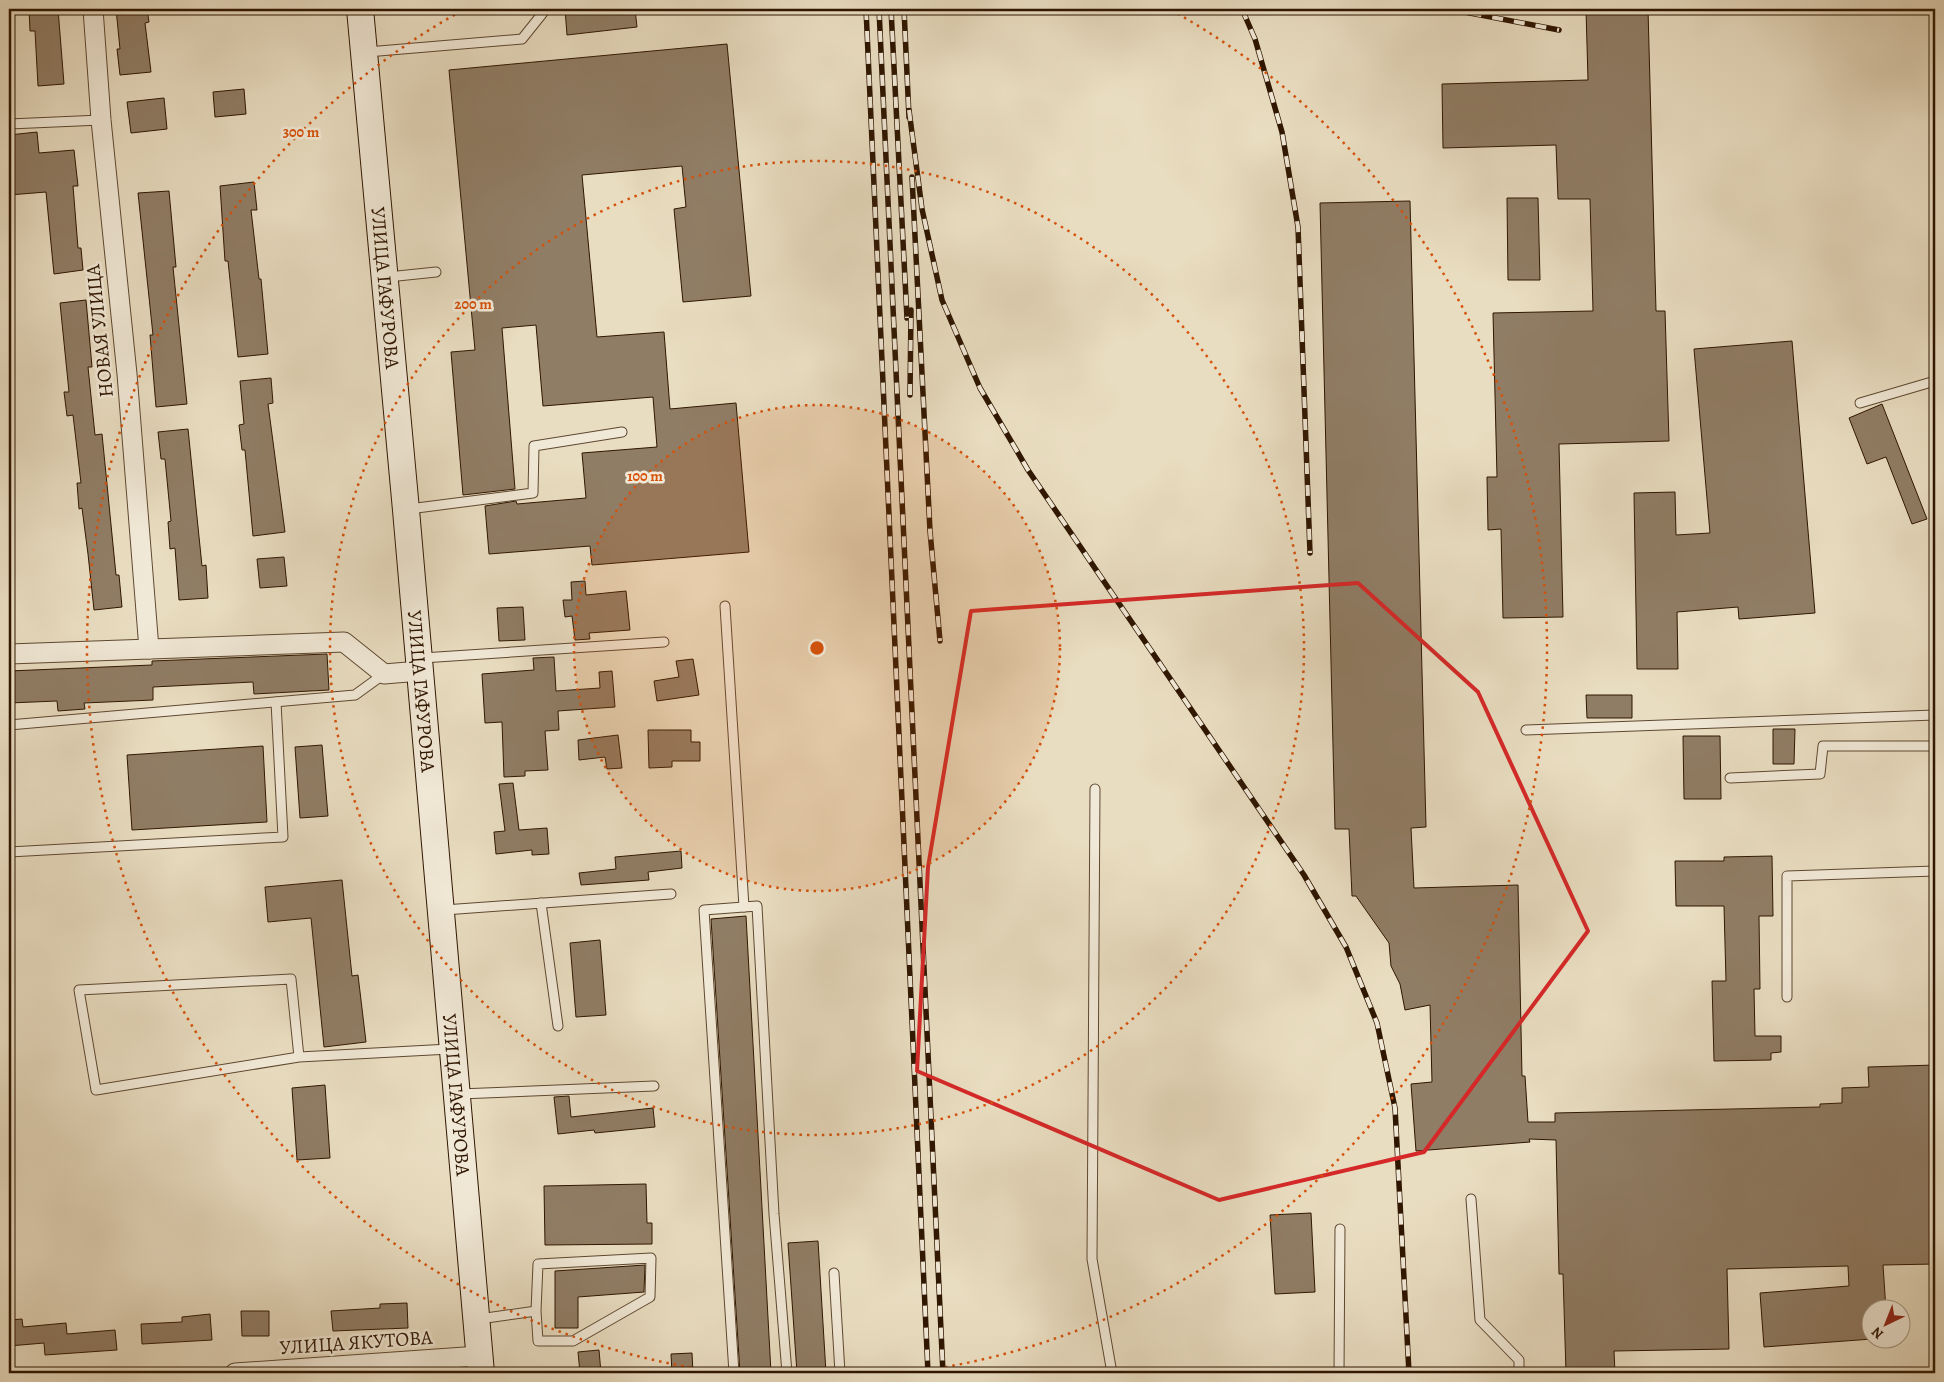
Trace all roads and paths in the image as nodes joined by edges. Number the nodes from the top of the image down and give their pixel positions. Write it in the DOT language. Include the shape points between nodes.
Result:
graph roads {
  1 [pos="93,9"];
  2 [pos="360,9"];
  3 [pos="546,9"];
  4 [pos="364,52"];
  5 [pos="101,120"];
  6 [pos="9,124"];
  7 [pos="436,272"];
  8 [pos="385,277"];
  9 [pos="1935,381"];
  10 [pos="1860,403"];
  11 [pos="622,432"];
  12 [pos="406,510"];
  13 [pos="725,606"];
  14 [pos="664,642"];
  15 [pos="149,649"];
  16 [pos="9,654"];
  17 [pos="420,664"];
  18 [pos="384,674"];
  19 [pos="276,702"];
  20 [pos="1935,715"];
  21 [pos="9,725"];
  22 [pos="1526,730"];
  23 [pos="1935,746"];
  24 [pos="1730,778"];
  25 [pos="1095,789"];
  26 [pos="9,852"];
  27 [pos="1935,871"];
  28 [pos="671,894"];
  29 [pos="541,903"];
  30 [pos="744,907"];
  31 [pos="441,910"];
  32 [pos="1787,996"];
  33 [pos="558,1026"];
  34 [pos="453,1048"];
  35 [pos="299,1057"];
  36 [pos="654,1086"];
  37 [pos="457,1094"];
  38 [pos="1471,1200"];
  39 [pos="1340,1230"];
  40 [pos="834,1273"];
  41 [pos="536,1312"];
  42 [pos="476,1320"];
  43 [pos="480,1365"];
  44 [pos="236,1373"];
  45 [pos="734,1373"];
  46 [pos="787,1373"];
  47 [pos="840,1373"];
  48 [pos="1112,1373"];
  49 [pos="1340,1373"];
  50 [pos="1519,1373"];
  1 -- 5 [label="street, НОВАЯ УЛИЦА"];
  2 -- 4 [label="main road, УЛИЦА ГАФУРОВА"];
  3 -- 4 [label="lane" via="522,39"];
  4 -- 8 [label="main road, УЛИЦА ГАФУРОВА"];
  5 -- 6 [label="lane"];
  5 -- 15 [label="street, НОВАЯ УЛИЦА" via="127,374"];
  7 -- 8 [label="lane"];
  8 -- 12 [label="main road, УЛИЦА ГАФУРОВА"];
  9 -- 10 [label="lane"];
  11 -- 12 [label="lane" via="534,446 534,493"];
  12 -- 17 [label="main road, УЛИЦА ГАФУРОВА"];
  13 -- 30 [label="lane"];
  14 -- 17 [label="lane"];
  15 -- 16 [label="street"];
  15 -- 18 [label="street" via="344,642"];
  17 -- 18 [label="street"];
  17 -- 31 [label="main road, УЛИЦА ГАФУРОВА"];
  18 -- 19 [label="lane" via="355,695"];
  19 -- 21 [label="lane"];
  19 -- 26 [label="lane" via="283,837"];
  20 -- 22 [label="lane"];
  23 -- 24 [label="lane" via="1823,746 1820,774"];
  25 -- 48 [label="lane" via="1092,1259"];
  27 -- 32 [label="lane" via="1787,876"];
  28 -- 29 [label="lane"];
  29 -- 31 [label="lane"];
  29 -- 33 [label="lane"];
  30 -- 45 [label="lane" via="704,910"];
  30 -- 46 [label="lane" via="757,906 774,1214"];
  31 -- 34 [label="main road, УЛИЦА ГАФУРОВА"];
  34 -- 35 [label="lane"];
  34 -- 37 [label="main road, УЛИЦА ГАФУРОВА"];
  35 -- 35 [label="lane" via="291,979 79,990 96,1090"];
  36 -- 37 [label="lane"];
  37 -- 42 [label="main road, УЛИЦА ГАФУРОВА"];
  38 -- 50 [label="lane" via="1480,1320 1519,1360"];
  39 -- 49 [label="lane"];
  40 -- 47 [label="lane"];
  41 -- 41 [label="lane" via="538,1264 650,1258 650,1297 574,1341 538,1341"];
  41 -- 42 [label="lane"];
  42 -- 43 [label="main road, УЛИЦА ГАФУРОВА"];
  43 -- 44 [label="street, УЛИЦА ЯКУТОВА"];
}
